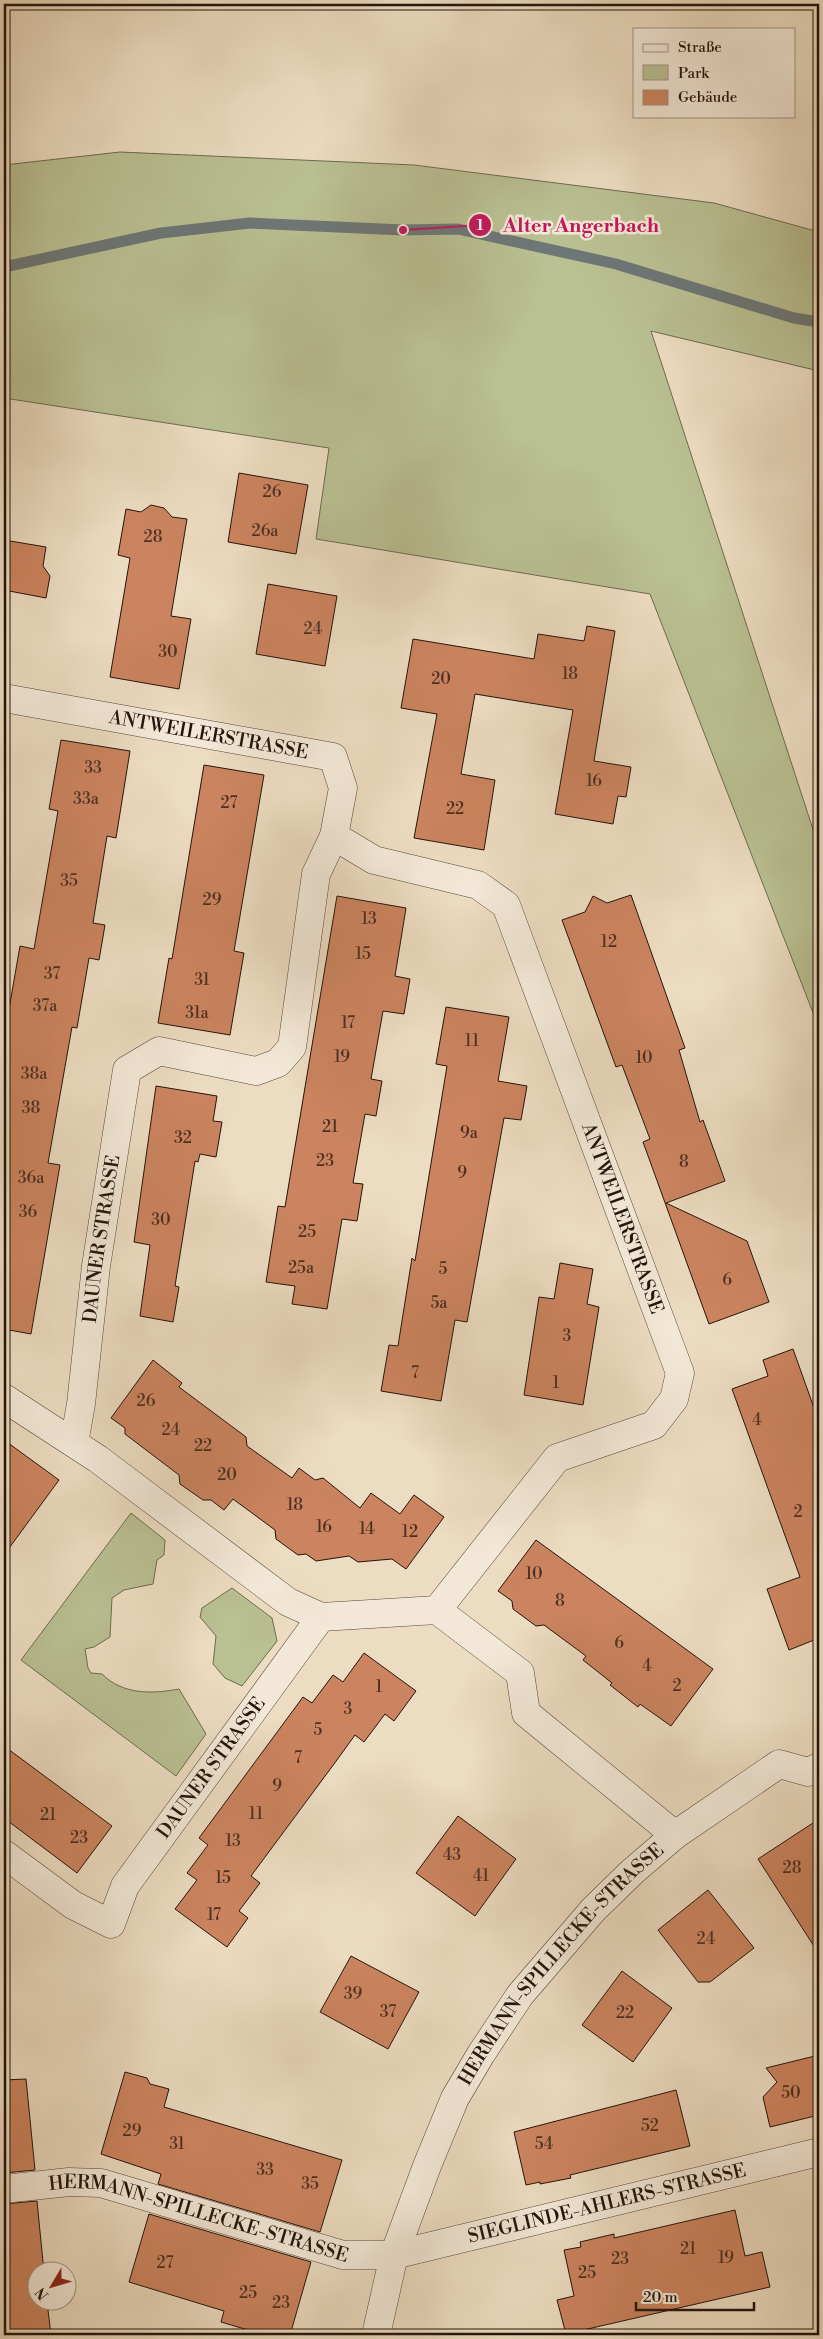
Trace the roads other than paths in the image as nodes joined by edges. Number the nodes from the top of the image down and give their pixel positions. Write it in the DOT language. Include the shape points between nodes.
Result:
graph roads {
  1 [pos="4,698"];
  2 [pos="334,836"];
  3 [pos="159,1051"];
  4 [pos="4,1398"];
  5 [pos="74,1443"];
  6 [pos="437,1610"];
  7 [pos="321,1617"];
  8 [pos="819,1767"];
  9 [pos="675,1835"];
  10 [pos="4,1854"];
  11 [pos="819,2152"];
  12 [pos="4,2189"];
  13 [pos="394,2256"];
  14 [pos="376,2335"];
  1 -- 2 [label="street, ANTWEILERSTRASSE" via="333,757 343,788"];
  2 -- 3 [label="street, ANTWEILERSTRASSE" via="316,874 292,1047 278,1063 256,1070"];
  2 -- 6 [label="street, ANTWEILERSTRASSE" via="374,860 478,885 506,905 680,1373 674,1399 654,1425 557,1458"];
  3 -- 5 [label="street, DAUNER STRASSE" via="128,1070 96,1266"];
  4 -- 5 [label="street"];
  5 -- 7 [label="street" via="288,1602"];
  6 -- 7 [label="street"];
  6 -- 9 [label="street" via="520,1673 526,1713"];
  7 -- 10 [label="street, DAUNER STRASSE" via="125,1886 112,1924 73,1905"];
  8 -- 9 [label="street, HERMANN-SPILLECKE-STRASSE" via="808,1772 779,1764"];
  9 -- 13 [label="street, HERMANN-SPILLECKE-STRASSE" via="632,1872 567,1939 520,1995 455,2098 426,2166"];
  11 -- 13 [label="street, SIEGLINDE-AHLERS-STRASSE"];
  12 -- 13 [label="street, HERMANN-SPILLECKE-STRASSE" via="69,2182 101,2183 343,2255"];
  13 -- 14 [label="street, HERMANN-SPILLECKE-STRASSE"];
}
